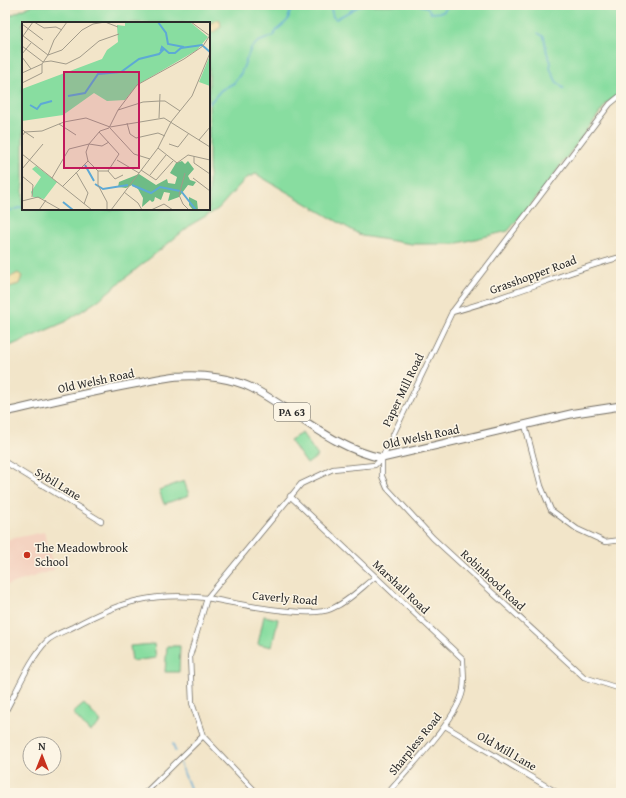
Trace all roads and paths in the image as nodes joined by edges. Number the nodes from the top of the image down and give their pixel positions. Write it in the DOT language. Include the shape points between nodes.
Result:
graph roads {
  1 [pos="621,96"];
  2 [pos="621,257"];
  3 [pos="452,312"];
  4 [pos="621,406"];
  5 [pos="5,412"];
  6 [pos="525,425"];
  7 [pos="382,458"];
  8 [pos="5,462"];
  9 [pos="290,496"];
  10 [pos="101,521"];
  11 [pos="621,540"];
  12 [pos="375,577"];
  13 [pos="207,598"];
  14 [pos="621,690"];
  15 [pos="456,706"];
  16 [pos="5,712"];
  17 [pos="445,726"];
  18 [pos="202,736"];
  19 [pos="144,793"];
  20 [pos="257,793"];
  21 [pos="388,793"];
  22 [pos="558,793"];
  1 -- 3 [label="street, Paper Mill Road" via="610,104"];
  2 -- 3 [label="street, Grasshopper Road"];
  3 -- 7 [label="street, Paper Mill Road"];
  4 -- 6 [label="main road, Old Welsh Road / PA 63" via="575,413"];
  5 -- 7 [label="main road, Old Welsh Road / PA 63" via="107,388 175,377 219,378 250,387 350,449"];
  6 -- 7 [label="main road, Old Welsh Road / PA 63"];
  6 -- 11 [label="street" via="541,486 551,510 577,529 605,542"];
  7 -- 9 [label="street" via="375,465 334,469 301,484"];
  7 -- 14 [label="street, Robinhood Road" via="382,476 387,488 433,538 584,677"];
  8 -- 10 [label="street, Sybil Lane"];
  9 -- 12 [label="street, Marshall Road"];
  9 -- 13 [label="street"];
  12 -- 13 [label="street, Caverly Road" via="345,602 330,610 315,612"];
  12 -- 15 [label="street, Marshall Road" via="463,659 463,691"];
  13 -- 16 [label="street" via="179,595 124,603 95,615 47,641 35,657"];
  13 -- 18 [label="street" via="189,663 192,703"];
  15 -- 17 [label="street, Sharpless Road"];
  17 -- 21 [label="street, Sharpless Road"];
  17 -- 22 [label="street, Old Mill Lane"];
  18 -- 19 [label="street"];
  18 -- 20 [label="street"];
}
